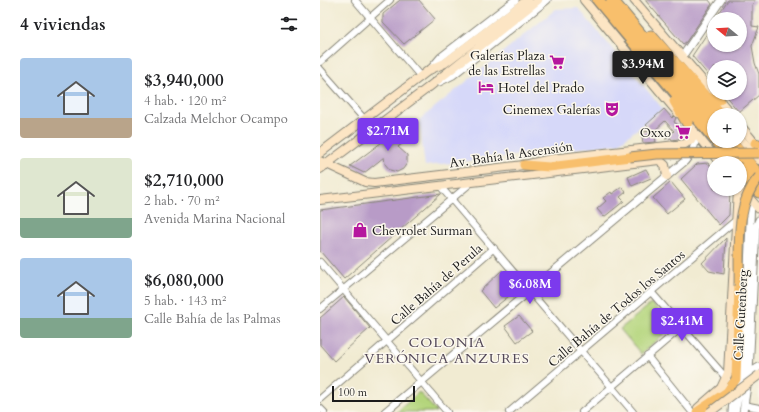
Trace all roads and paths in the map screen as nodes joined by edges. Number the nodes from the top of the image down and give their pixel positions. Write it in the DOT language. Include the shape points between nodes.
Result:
graph roads {
  1 [pos="355,0"];
  2 [pos="390,0"];
  3 [pos="515,0"];
  4 [pos="527,0"];
  5 [pos="538,0"];
  6 [pos="546,0"];
  7 [pos="584,0"];
  8 [pos="599,0"];
  9 [pos="612,0"];
  10 [pos="619,0"];
  11 [pos="634,0"];
  12 [pos="721,0"];
  13 [pos="370,18"];
  14 [pos="627,19"];
  15 [pos="504,23"];
  16 [pos="682,57"];
  17 [pos="320,62"];
  18 [pos="320,69"];
  19 [pos="429,70"];
  20 [pos="662,76"];
  21 [pos="421,77"];
  22 [pos="429,87"];
  23 [pos="706,98"];
  24 [pos="720,101"];
  25 [pos="715,108"];
  26 [pos="721,108"];
  27 [pos="726,108"];
  28 [pos="707,114"];
  29 [pos="365,120"];
  30 [pos="687,122"];
  31 [pos="707,130"];
  32 [pos="696,133"];
  33 [pos="747,133"];
  34 [pos="758,145"];
  35 [pos="747,146"];
  36 [pos="722,148"];
  37 [pos="736,148"];
  38 [pos="320,153"];
  39 [pos="759,153"];
  40 [pos="715,156"];
  41 [pos="729,156"];
  42 [pos="707,159"];
  43 [pos="759,160"];
  44 [pos="685,161"];
  45 [pos="324,163"];
  46 [pos="524,166"];
  47 [pos="320,169"];
  48 [pos="667,176"];
  49 [pos="759,176"];
  50 [pos="747,177"];
  51 [pos="472,182"];
  52 [pos="374,183"];
  53 [pos="440,186"];
  54 [pos="759,192"];
  55 [pos="375,194"];
  56 [pos="738,196"];
  57 [pos="746,196"];
  58 [pos="452,199"];
  59 [pos="320,200"];
  60 [pos="751,201"];
  61 [pos="759,210"];
  62 [pos="736,220"];
  63 [pos="759,220"];
  64 [pos="494,248"];
  65 [pos="734,258"];
  66 [pos="752,258"];
  67 [pos="320,262"];
  68 [pos="344,289"];
  69 [pos="529,290"];
  70 [pos="652,292"];
  71 [pos="320,309"];
  72 [pos="681,328"];
  73 [pos="387,341"];
  74 [pos="582,351"];
  75 [pos="647,356"];
  76 [pos="759,368"];
  77 [pos="749,373"];
  78 [pos="759,375"];
  79 [pos="759,378"];
  80 [pos="731,379"];
  81 [pos="422,382"];
  82 [pos="611,386"];
  83 [pos="747,387"];
  84 [pos="320,399"];
  85 [pos="320,408"];
  86 [pos="759,408"];
  87 [pos="744,409"];
  88 [pos="324,412"];
  89 [pos="385,412"];
  90 [pos="447,412"];
  91 [pos="509,412"];
  92 [pos="582,412"];
  93 [pos="633,412"];
  94 [pos="692,412"];
  95 [pos="696,412"];
  96 [pos="710,412"];
  97 [pos="732,412"];
  98 [pos="735,412"];
  1 -- 13 [label="street"];
  2 -- 13 [label="street"];
  3 -- 19 [label="street" via="441,57"];
  4 -- 15 [label="main road"];
  5 -- 15 [label="main road"];
  6 -- 22 [label="street" via="453,75"];
  7 -- 30 [label="main road"];
  8 -- 14 [label="highway"];
  8 -- 20 [label="highway"];
  9 -- 14 [label="highway"];
  10 -- 23 [label="highway"];
  11 -- 16 [label="main road"];
  12 -- 16 [label="street"];
  13 -- 17 [label="street"];
  13 -- 21 [label="street"];
  14 -- 28 [label="highway"];
  15 -- 19 [label="main road" via="445,63"];
  15 -- 22 [label="main road"];
  16 -- 24 [label="main road"];
  18 -- 29 [label="street"];
  19 -- 21 [label="main road"];
  20 -- 30 [label="highway" via="670,95"];
  20 -- 31 [label="highway"];
  21 -- 29 [label="main road"];
  22 -- 45 [label="main road"];
  23 -- 24 [label="highway"];
  23 -- 25 [label="highway"];
  24 -- 26 [label="main road"];
  24 -- 27 [label="main road"];
  29 -- 38 [label="main road"];
  30 -- 32 [label="main road"];
  32 -- 40 [label="main road"];
  32 -- 44 [label="street" via="692,153"];
  32 -- 46 [label="main road, Av. Bahía la Ascensión" via="685,144 550,159"];
  33 -- 34 [label="main road"];
  35 -- 43 [label="main road"];
  36 -- 41 [label="highway"];
  37 -- 49 [label="highway"];
  39 -- 46 [label="main road, bridge" via="656,154 550,166"];
  42 -- 44 [label="street" via="695,158"];
  44 -- 48 [label="street"];
  45 -- 47 [label="main road"];
  45 -- 52 [label="main road, Av. Bahía la Ascensión" via="364,182"];
  46 -- 52 [label="main road, Av. Bahía la Ascensión"];
  48 -- 51 [label="main road, Av. Bahía la Ascensión" via="666,165 659,160"];
  48 -- 69 [label="street"];
  49 -- 80 [label="main road, bridge" via="748,194 741,220 739,286"];
  50 -- 54 [label="highway"];
  51 -- 53 [label="main road, Av. Bahía la Ascensión"];
  51 -- 58 [label="street"];
  52 -- 55 [label="main road"];
  53 -- 55 [label="main road, Av. Bahía la Ascensión"];
  53 -- 58 [label="street"];
  55 -- 59 [label="main road, Av. Bahía la Ascensión"];
  56 -- 62 [label="main road"];
  57 -- 60 [label="main road"];
  58 -- 64 [label="street"];
  58 -- 68 [label="street"];
  60 -- 61 [label="main road"];
  60 -- 66 [label="street, Calle Gutenberg"];
  62 -- 65 [label="main road"];
  62 -- 70 [label="street, Calle Bahía de Todos los Santos"];
  63 -- 66 [label="street, Calle Gutenberg"];
  64 -- 69 [label="street"];
  64 -- 73 [label="street, Calle Bahía de Perula"];
  65 -- 66 [label="street"];
  65 -- 80 [label="main road"];
  66 -- 77 [label="street, Calle Gutenberg"];
  66 -- 98 [label="street, Calle Gutenberg" via="744,376"];
  67 -- 68 [label="street"];
  68 -- 71 [label="street"];
  68 -- 73 [label="street"];
  69 -- 74 [label="street"];
  69 -- 81 [label="street"];
  70 -- 72 [label="street"];
  70 -- 74 [label="street, Calle Bahía de Todos los Santos"];
  72 -- 75 [label="street"];
  72 -- 80 [label="street"];
  73 -- 81 [label="street"];
  73 -- 84 [label="street, Calle Bahía de Perula"];
  74 -- 82 [label="street"];
  74 -- 91 [label="street, Calle Bahía de Todos los Santos"];
  75 -- 82 [label="street"];
  75 -- 94 [label="street"];
  76 -- 77 [label="street"];
  77 -- 83 [label="street, Calle Gutenberg"];
  78 -- 96 [label="main road, bridge"];
  79 -- 83 [label="street"];
  80 -- 95 [label="main road" via="727,392"];
  80 -- 97 [label="street"];
  81 -- 89 [label="street"];
  81 -- 90 [label="street"];
  82 -- 92 [label="street"];
  82 -- 93 [label="street"];
  83 -- 87 [label="street, Calle Gutenberg"];
  85 -- 88 [label="street"];
  86 -- 87 [label="street"];
}
